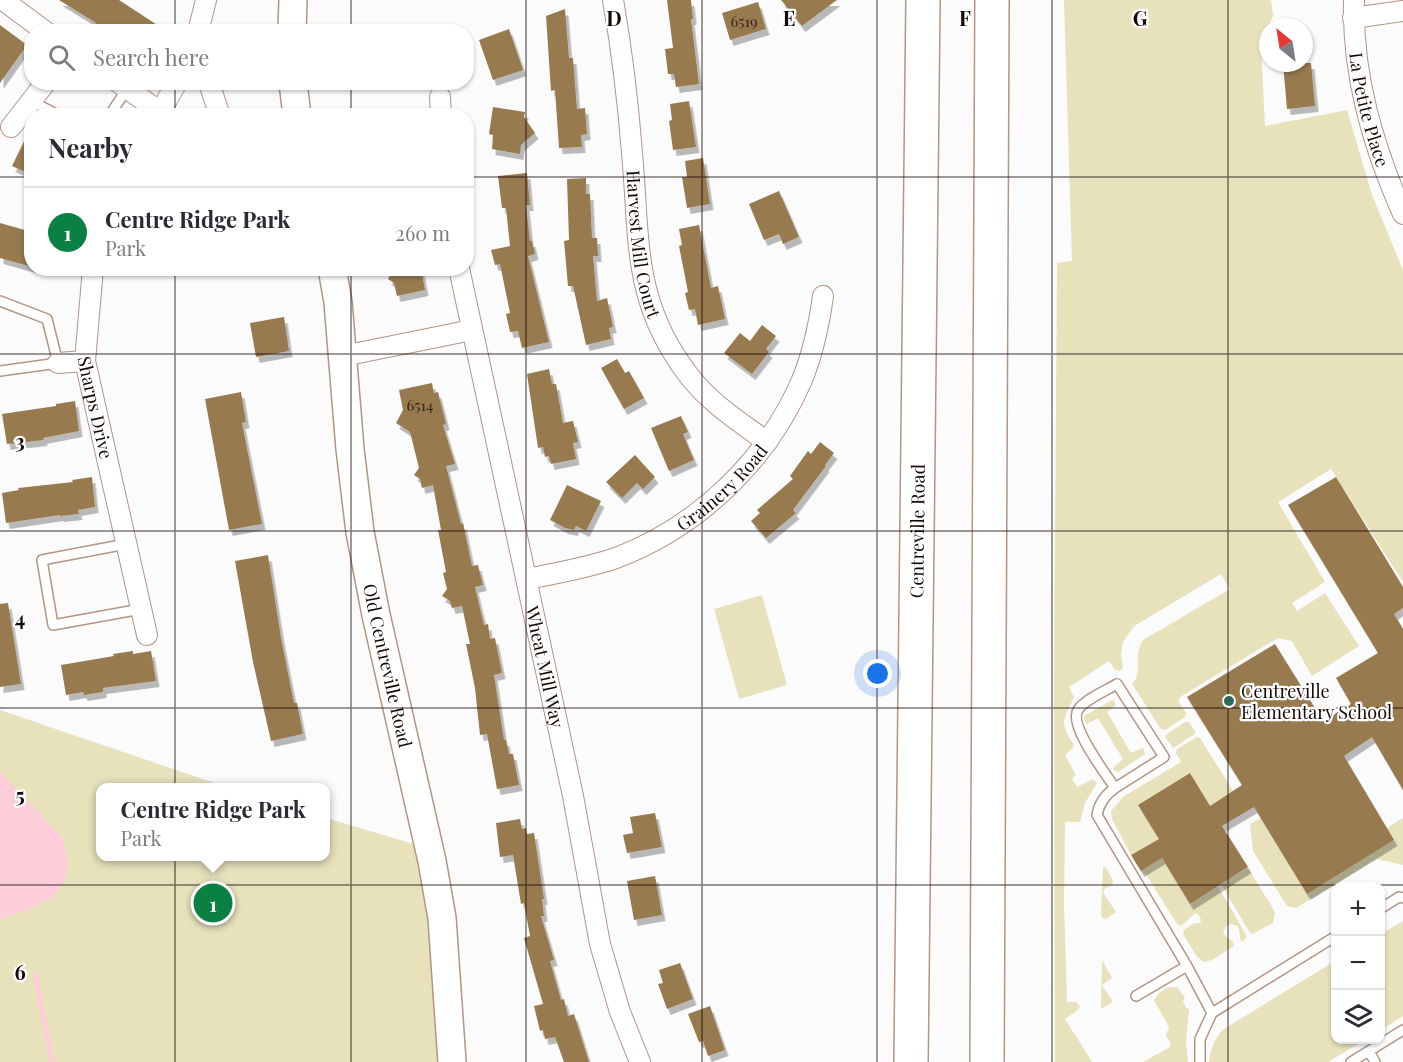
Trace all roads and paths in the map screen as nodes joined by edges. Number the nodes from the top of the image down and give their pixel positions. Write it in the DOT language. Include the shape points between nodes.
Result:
graph roads {
  1 [pos="3,0"];
  2 [pos="206,0"];
  3 [pos="293,0"];
  4 [pos="613,0"];
  5 [pos="923,0"];
  6 [pos="992,0"];
  7 [pos="1353,9"];
  8 [pos="1403,11"];
  9 [pos="35,24"];
  10 [pos="200,24"];
  11 [pos="292,24"];
  12 [pos="40,90"];
  13 [pos="120,90"];
  14 [pos="127,90"];
  15 [pos="172,90"];
  16 [pos="211,90"];
  17 [pos="294,90"];
  18 [pos="31,101"];
  19 [pos="26,108"];
  20 [pos="45,108"];
  21 [pos="112,108"];
  22 [pos="151,108"];
  23 [pos="162,108"];
  24 [pos="217,108"];
  25 [pos="296,108"];
  26 [pos="24,110"];
  27 [pos="11,127"];
  28 [pos="1403,214"];
  29 [pos="92,276"];
  30 [pos="333,276"];
  31 [pos="461,276"];
  32 [pos="823,296"];
  33 [pos="0,301"];
  34 [pos="472,330"];
  35 [pos="343,356"];
  36 [pos="85,360"];
  37 [pos="58,363"];
  38 [pos="0,371"];
  39 [pos="766,442"];
  40 [pos="126,544"];
  41 [pos="527,579"];
  42 [pos="141,609"];
  43 [pos="147,635"];
  44 [pos="1115,788"];
  45 [pos="1403,898"];
  46 [pos="1385,906"];
  47 [pos="1331,939"];
  48 [pos="1187,966"];
  49 [pos="1136,996"];
  50 [pos="1212,1013"];
  51 [pos="1403,1030"];
  52 [pos="1369,1051"];
  53 [pos="452,1062"];
  54 [pos="640,1062"];
  55 [pos="911,1062"];
  56 [pos="987,1062"];
  57 [pos="1200,1062"];
  58 [pos="1352,1062"];
  59 [pos="1375,1062"];
  1 -- 9 [label="street"];
  2 -- 10 [label="street"];
  3 -- 11 [label="street"];
  4 -- 39 [label="street, Harvest Mill Court" via="630,124 638,253 649,302 667,343 690,377 716,404"];
  5 -- 55 [label="highway, Centreville Road"];
  6 -- 56 [label="highway"];
  7 -- 8 [label="street"];
  7 -- 28 [label="street, La Petite Place" via="1361,89 1387,178"];
  12 -- 18 [label="street"];
  13 -- 21 [label="lane"];
  14 -- 22 [label="street"];
  15 -- 23 [label="street"];
  16 -- 24 [label="street"];
  17 -- 25 [label="street"];
  18 -- 19 [label="street"];
  18 -- 20 [label="lane"];
  26 -- 27 [label="street"];
  29 -- 36 [label="street, Sharps Drive"];
  30 -- 35 [label="street, Old Centreville Road"];
  31 -- 34 [label="street, Wheat Mill Way"];
  32 -- 39 [label="street, Grainery Road" via="803,379"];
  33 -- 37 [label="lane" via="46,319"];
  34 -- 35 [label="street"];
  34 -- 41 [label="street, Wheat Mill Way"];
  35 -- 53 [label="street, Old Centreville Road" via="360,532 442,918"];
  36 -- 37 [label="street"];
  36 -- 40 [label="street, Sharps Drive"];
  37 -- 38 [label="lane"];
  39 -- 41 [label="street, Grainery Road" via="727,488 669,532 588,567"];
  40 -- 42 [label="street, Sharps Drive"];
  40 -- 42 [label="lane" via="42,560 53,625"];
  41 -- 54 [label="street, Wheat Mill Way" via="600,944"];
  42 -- 43 [label="street, Sharps Drive"];
  44 -- 44 [label="lane" via="1078,729 1075,717 1082,705 1117,684 1164,757"];
  44 -- 48 [label="lane" via="1103,800 1097,815"];
  45 -- 46 [label="lane"];
  47 -- 50 [label="lane"];
  48 -- 49 [label="lane"];
  48 -- 50 [label="lane"];
  50 -- 57 [label="lane" via="1200,1040"];
  51 -- 52 [label="lane"];
  52 -- 58 [label="lane"];
  52 -- 59 [label="lane"];
}
